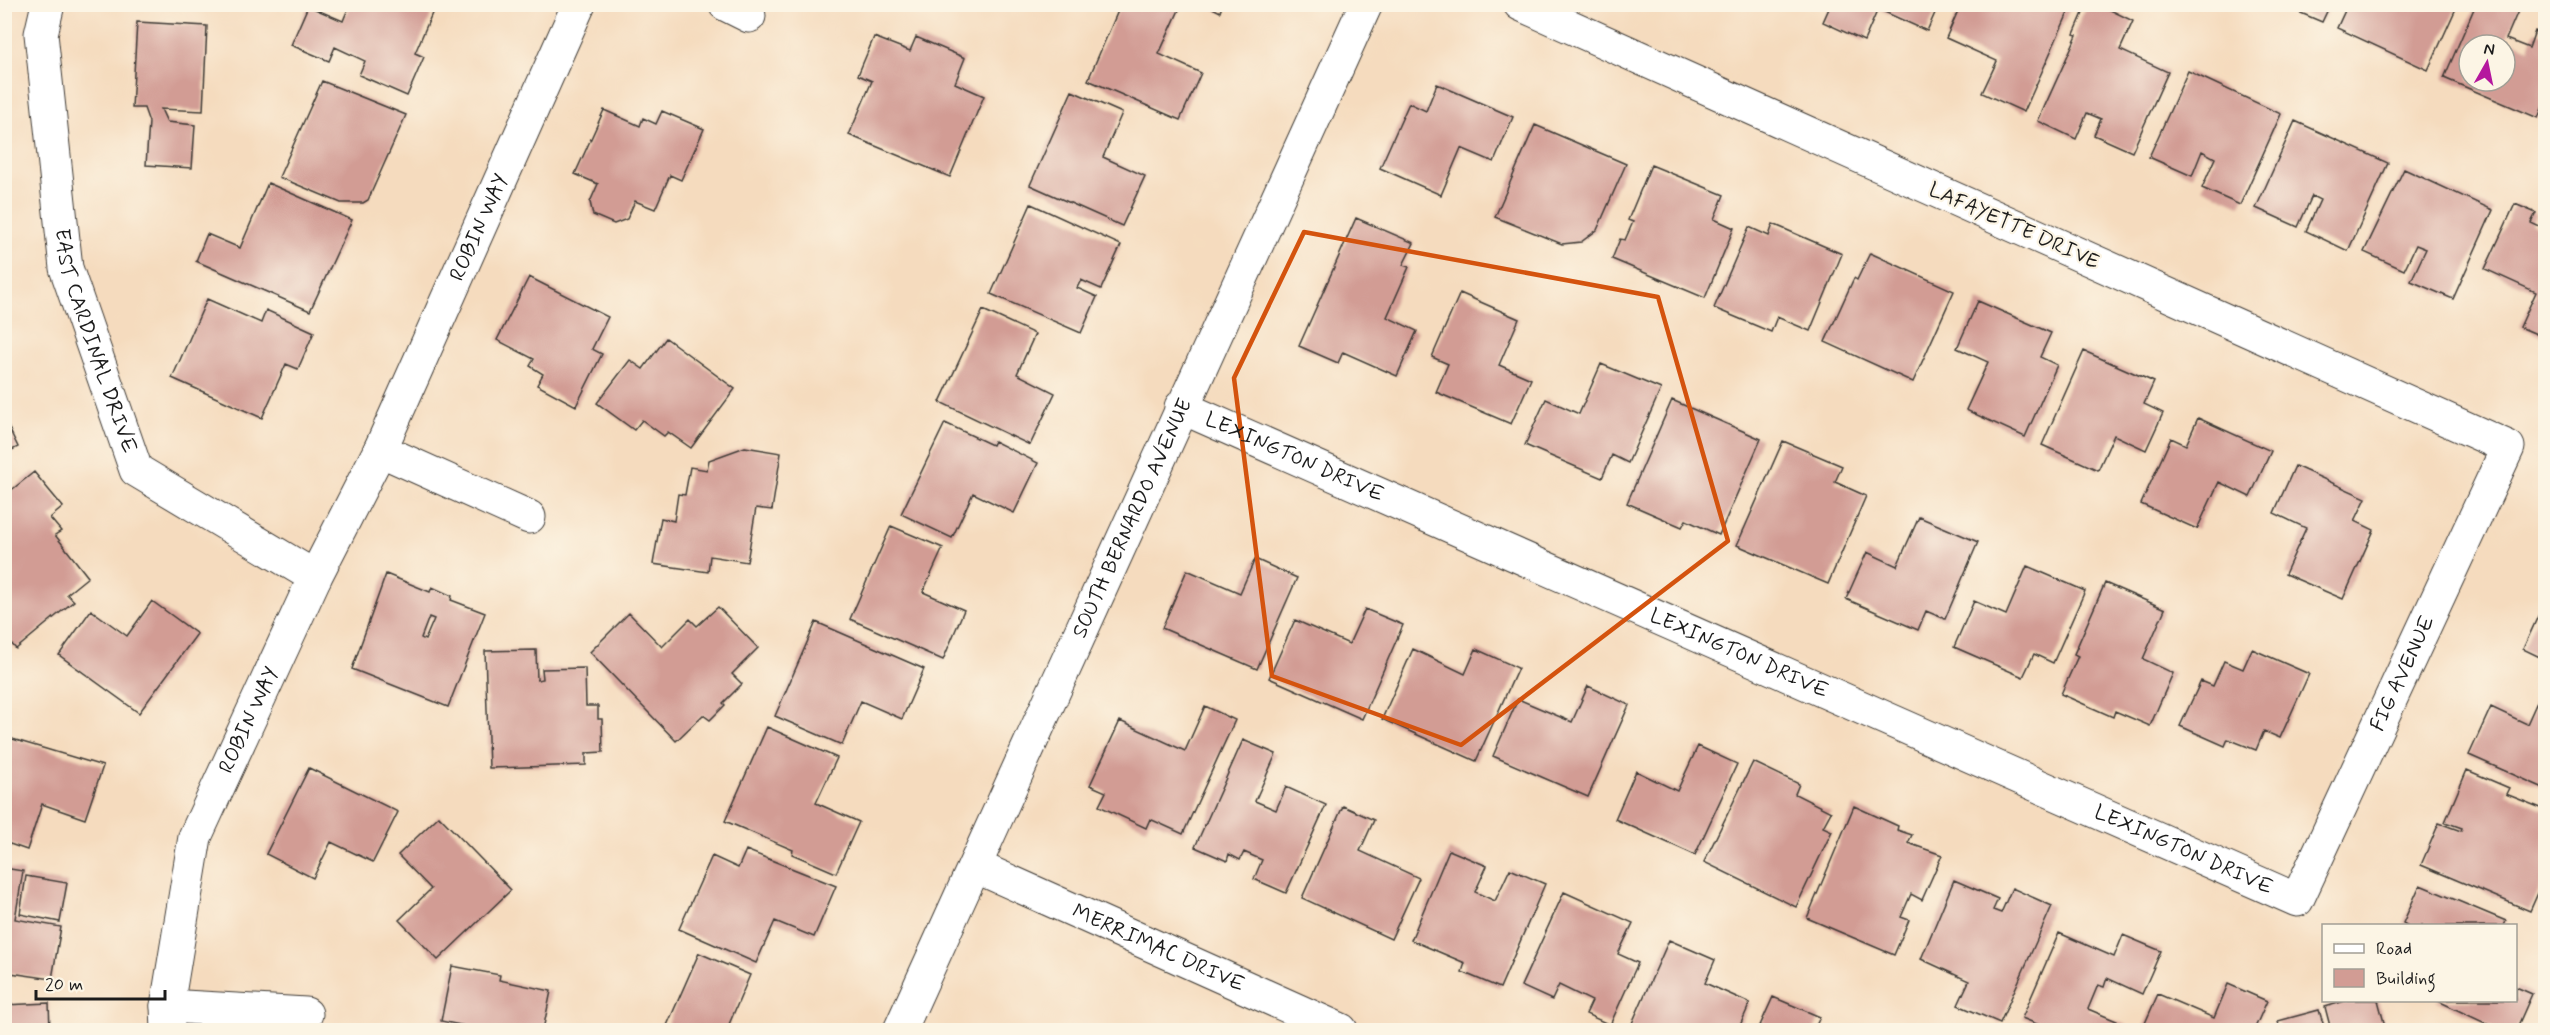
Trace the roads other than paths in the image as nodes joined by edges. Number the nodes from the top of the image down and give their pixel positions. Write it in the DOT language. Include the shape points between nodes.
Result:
graph roads {
  1 [pos="48,4"];
  2 [pos="579,4"];
  3 [pos="1366,4"];
  4 [pos="1520,4"];
  5 [pos="1181,407"];
  6 [pos="2508,447"];
  7 [pos="380,450"];
  8 [pos="530,517"];
  9 [pos="315,577"];
  10 [pos="975,866"];
  11 [pos="2297,900"];
  12 [pos="306,1014"];
  13 [pos="168,1018"];
  14 [pos="900,1030"];
  15 [pos="1341,1030"];
  1 -- 9 [label="street, EAST CARDINAL DRIVE" via="41,34 66,268 136,470"];
  2 -- 7 [label="street, ROBIN WAY"];
  3 -- 5 [label="street, SOUTH BERNARDO AVENUE"];
  4 -- 6 [label="street, LAFAYETTE DRIVE"];
  5 -- 10 [label="street, SOUTH BERNARDO AVENUE"];
  5 -- 11 [label="street, LEXINGTON DRIVE"];
  6 -- 11 [label="street, FIG AVENUE"];
  7 -- 8 [label="street"];
  7 -- 9 [label="street, ROBIN WAY"];
  9 -- 13 [label="street, ROBIN WAY" via="195,837"];
  10 -- 14 [label="street, SOUTH BERNARDO AVENUE"];
  10 -- 15 [label="street, MERRIMAC DRIVE"];
  12 -- 13 [label="street, ROBIN WAY"];
}
